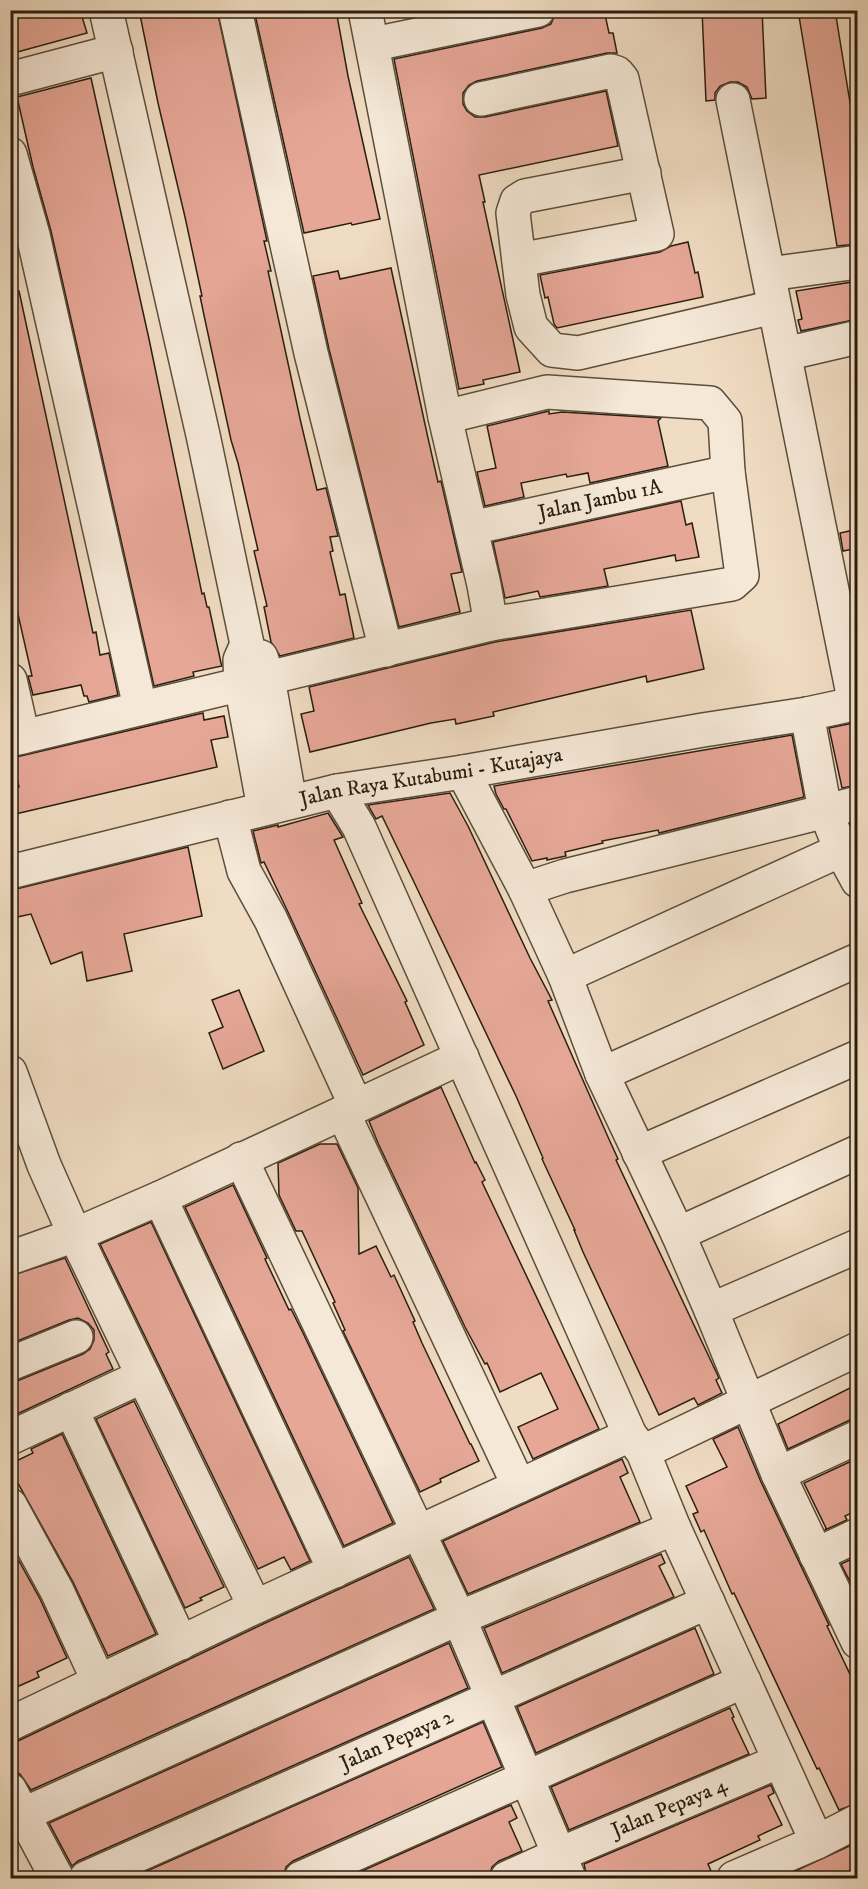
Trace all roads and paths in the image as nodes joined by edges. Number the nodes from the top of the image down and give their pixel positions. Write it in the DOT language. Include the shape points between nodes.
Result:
graph roads {
  1 [pos="106,10"];
  2 [pos="235,10"];
  3 [pos="365,10"];
  4 [pos="538,10"];
  5 [pos="374,44"];
  6 [pos="116,51"];
  7 [pos="10,79"];
  8 [pos="481,99"];
  9 [pos="733,100"];
  10 [pos="10,154"];
  11 [pos="645,173"];
  12 [pos="519,260"];
  13 [pos="858,262"];
  14 [pos="769,274"];
  15 [pos="774,307"];
  16 [pos="858,337"];
  17 [pos="785,354"];
  18 [pos="445,417"];
  19 [pos="728,472"];
  20 [pos="471,528"];
  21 [pos="491,624"];
  22 [pos="386,650"];
  23 [pos="852,662"];
  24 [pos="10,680"];
  25 [pos="254,681"];
  26 [pos="856,704"];
  27 [pos="140,707"];
  28 [pos="807,714"];
  29 [pos="17,738"];
  30 [pos="463,772"];
  31 [pos="337,791"];
  32 [pos="858,803"];
  33 [pos="277,805"];
  34 [pos="825,810"];
  35 [pos="230,817"];
  36 [pos="841,849"];
  37 [pos="10,872"];
  38 [pos="858,881"];
  39 [pos="525,889"];
  40 [pos="858,960"];
  41 [pos="564,976"];
  42 [pos="462,1057"];
  43 [pos="858,1057"];
  44 [pos="10,1072"];
  45 [pos="602,1074"];
  46 [pos="349,1110"];
  47 [pos="858,1152"];
  48 [pos="639,1153"];
  49 [pos="241,1159"];
  50 [pos="160,1198"];
  51 [pos="678,1234"];
  52 [pos="75,1235"];
  53 [pos="858,1246"];
  54 [pos="10,1258"];
  55 [pos="711,1310"];
  56 [pos="76,1337"];
  57 [pos="858,1349"];
  58 [pos="10,1364"];
  59 [pos="143,1376"];
  60 [pos="750,1402"];
  61 [pos="71,1409"];
  62 [pos="858,1437"];
  63 [pos="10,1438"];
  64 [pos="636,1444"];
  65 [pos="778,1474"];
  66 [pos="519,1486"];
  67 [pos="10,1505"];
  68 [pos="674,1528"];
  69 [pos="418,1533"];
  70 [pos="858,1535"];
  71 [pos="22,1553"];
  72 [pos="816,1555"];
  73 [pos="335,1571"];
  74 [pos="708,1602"];
  75 [pos="255,1608"];
  76 [pos="459,1618"];
  77 [pos="856,1633"];
  78 [pos="181,1643"];
  79 [pos="744,1681"];
  80 [pos="99,1682"];
  81 [pos="492,1698"];
  82 [pos="13,1717"];
  83 [pos="780,1761"];
  84 [pos="526,1778"];
  85 [pos="16,1802"];
  86 [pos="858,1821"];
  87 [pos="816,1842"];
  88 [pos="563,1867"];
  89 [pos="57,1878"];
  90 [pos="86,1878"];
  91 [pos="301,1878"];
  92 [pos="507,1878"];
  93 [pos="734,1878"];
  1 -- 6 [label="street"];
  2 -- 22 [label="street" via="311,353"];
  3 -- 5 [label="street"];
  4 -- 5 [label="street"];
  5 -- 18 [label="street"];
  6 -- 7 [label="street"];
  6 -- 25 [label="street" via="247,644 260,652"];
  8 -- 11 [label="street" via="611,71 617,73 622,79"];
  9 -- 14 [label="street"];
  10 -- 27 [label="street" via="33,235"];
  11 -- 12 [label="street" via="525,196 517,201 513,213"];
  11 -- 12 [label="street" via="657,234"];
  12 -- 15 [label="street" via="531,327 552,350 578,353"];
  13 -- 14 [label="street"];
  14 -- 15 [label="street"];
  15 -- 17 [label="street"];
  16 -- 17 [label="street"];
  17 -- 23 [label="street"];
  18 -- 19 [label="street" via="547,392 710,403 725,421"];
  18 -- 20 [label="street"];
  19 -- 20 [label="street, Jalan Jambu 1A"];
  19 -- 21 [label="street" via="742,575 732,584"];
  20 -- 21 [label="street"];
  21 -- 22 [label="street"];
  22 -- 25 [label="street"];
  23 -- 26 [label="street"];
  24 -- 29 [label="street"];
  25 -- 27 [label="street"];
  25 -- 33 [label="street"];
  26 -- 28 [label="street, Jalan Raya Kutabumi - Kutajaya"];
  27 -- 29 [label="street"];
  28 -- 30 [label="street, Jalan Raya Kutabumi - Kutajaya"];
  28 -- 34 [label="street"];
  30 -- 31 [label="street, Jalan Raya Kutabumi - Kutajaya"];
  30 -- 39 [label="street"];
  31 -- 33 [label="street, Jalan Raya Kutabumi - Kutajaya"];
  31 -- 42 [label="street" via="359,827"];
  32 -- 34 [label="street"];
  33 -- 35 [label="street, Jalan Raya Kutabumi - Kutajaya"];
  34 -- 36 [label="street"];
  34 -- 39 [label="street"];
  35 -- 37 [label="street, Jalan Raya Kutabumi - Kutajaya"];
  35 -- 46 [label="street" via="244,871 271,920"];
  36 -- 38 [label="street"];
  36 -- 41 [label="street"];
  39 -- 41 [label="street"];
  40 -- 45 [label="street"];
  41 -- 45 [label="street"];
  42 -- 46 [label="street"];
  42 -- 64 [label="street"];
  43 -- 48 [label="street"];
  44 -- 52 [label="street"];
  45 -- 48 [label="street"];
  46 -- 49 [label="street"];
  46 -- 66 [label="street"];
  47 -- 51 [label="street"];
  48 -- 51 [label="street"];
  49 -- 50 [label="street"];
  49 -- 69 [label="street"];
  50 -- 52 [label="street"];
  50 -- 73 [label="street"];
  51 -- 55 [label="street"];
  52 -- 54 [label="street"];
  52 -- 59 [label="street"];
  53 -- 55 [label="street"];
  55 -- 60 [label="street"];
  56 -- 58 [label="street"];
  57 -- 60 [label="street"];
  59 -- 61 [label="street"];
  59 -- 75 [label="street"];
  60 -- 64 [label="street"];
  60 -- 65 [label="street"];
  61 -- 63 [label="street"];
  61 -- 78 [label="street"];
  62 -- 65 [label="street"];
  64 -- 66 [label="street"];
  64 -- 68 [label="street"];
  65 -- 72 [label="street"];
  66 -- 69 [label="street"];
  67 -- 71 [label="street"];
  68 -- 74 [label="street"];
  68 -- 76 [label="street"];
  69 -- 73 [label="street"];
  69 -- 76 [label="street"];
  70 -- 72 [label="street"];
  71 -- 80 [label="street" via="57,1590"];
  72 -- 77 [label="street"];
  73 -- 75 [label="street"];
  74 -- 79 [label="street"];
  74 -- 81 [label="street, Jalan Pepaya 2"];
  75 -- 78 [label="street"];
  76 -- 81 [label="street"];
  76 -- 85 [label="street"];
  78 -- 80 [label="street"];
  79 -- 83 [label="street"];
  79 -- 84 [label="street"];
  80 -- 82 [label="street"];
  81 -- 84 [label="street"];
  81 -- 90 [label="street, Jalan Pepaya 2"];
  83 -- 87 [label="street"];
  83 -- 88 [label="street, Jalan Pepaya 4"];
  84 -- 88 [label="street"];
  84 -- 91 [label="street"];
  85 -- 89 [label="street"];
  86 -- 87 [label="street"];
  87 -- 93 [label="street"];
  88 -- 92 [label="street, Jalan Pepaya 4"];
}
